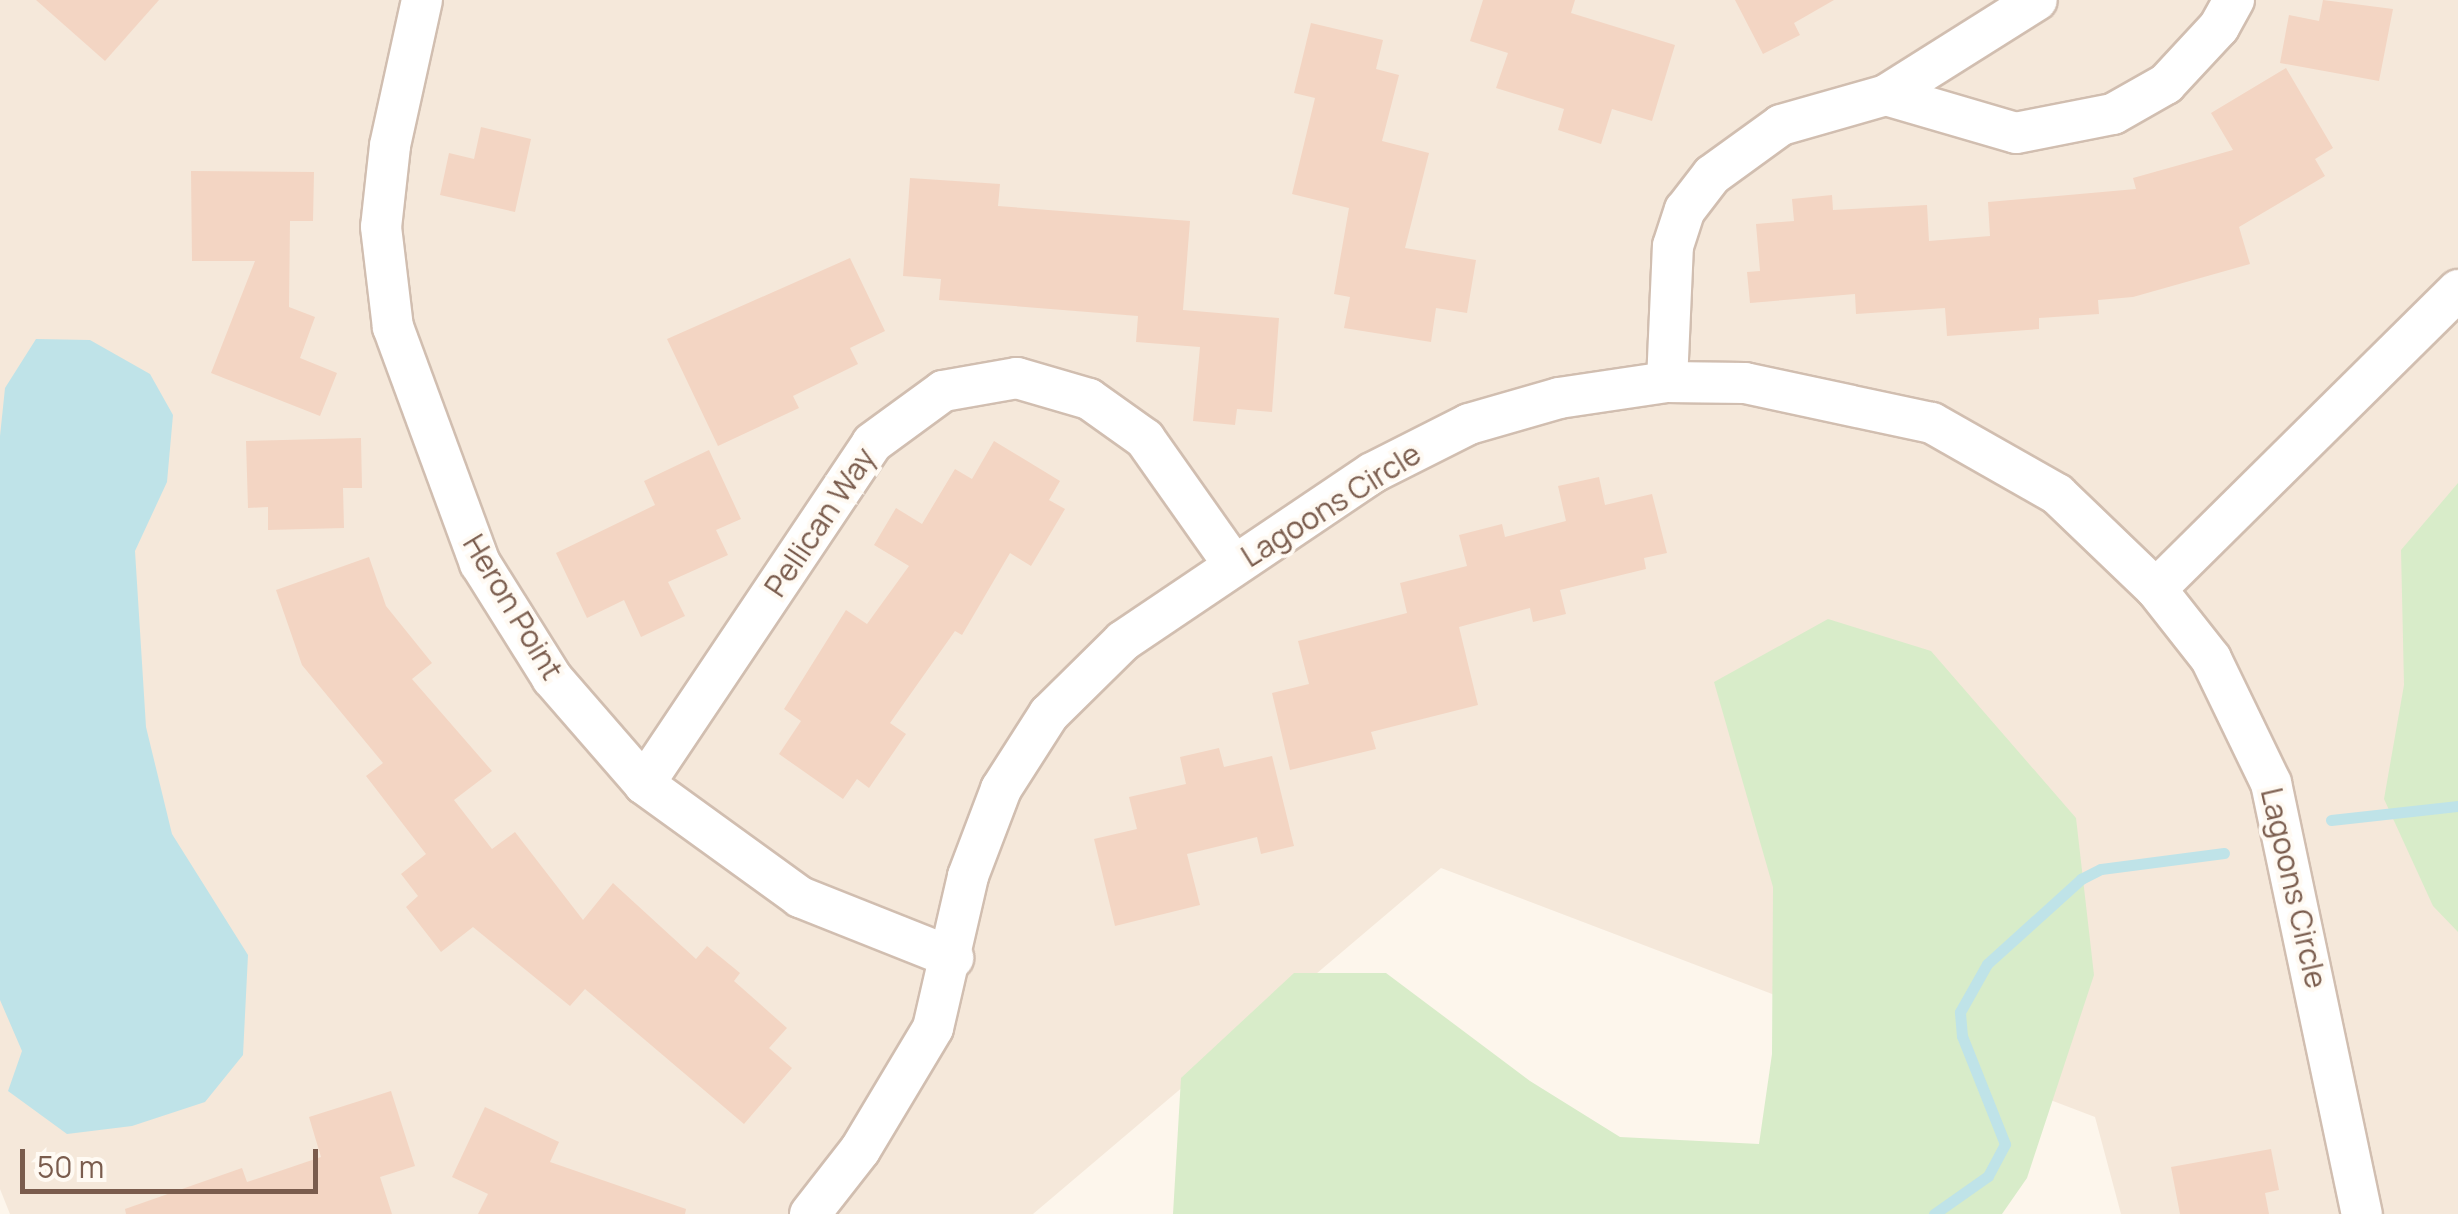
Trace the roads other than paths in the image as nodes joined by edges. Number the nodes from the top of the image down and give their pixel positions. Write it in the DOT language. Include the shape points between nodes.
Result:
graph roads {
  1 [pos="422,0"];
  2 [pos="2037,0"];
  3 [pos="2234,0"];
  4 [pos="1886,95"];
  5 [pos="2458,290"];
  6 [pos="1667,382"];
  7 [pos="1234,565"];
  8 [pos="2156,589"];
  9 [pos="644,784"];
  10 [pos="953,958"];
  11 [pos="810,1214"];
  12 [pos="2362,1214"];
  1 -- 9 [label="street, Heron Point" via="390,146 381,227 393,327 480,563 552,678"];
  2 -- 4 [label="street"];
  3 -- 4 [label="street" via="2219,27 2166,84 2114,114 2016,133"];
  4 -- 6 [label="street" via="1781,125 1712,175 1685,210 1673,246"];
  5 -- 8 [label="street"];
  6 -- 7 [label="street, Lagoons Circle" via="1559,398 1470,424 1372,473"];
  6 -- 8 [label="street, Lagoons Circle" via="1745,383 1932,423 2058,494"];
  7 -- 9 [label="street, Pellican Way" via="1145,439 1089,399 1017,378 943,391 872,442"];
  7 -- 10 [label="street, Lagoons Circle" via="1123,641 1049,714 1001,788 968,876"];
  8 -- 12 [label="street, Lagoons Circle" via="2210,660 2271,783"];
  9 -- 10 [label="street, Heron Point" via="800,897"];
  10 -- 11 [label="street, Lagoons Circle" via="933,1028 860,1150"];
}
